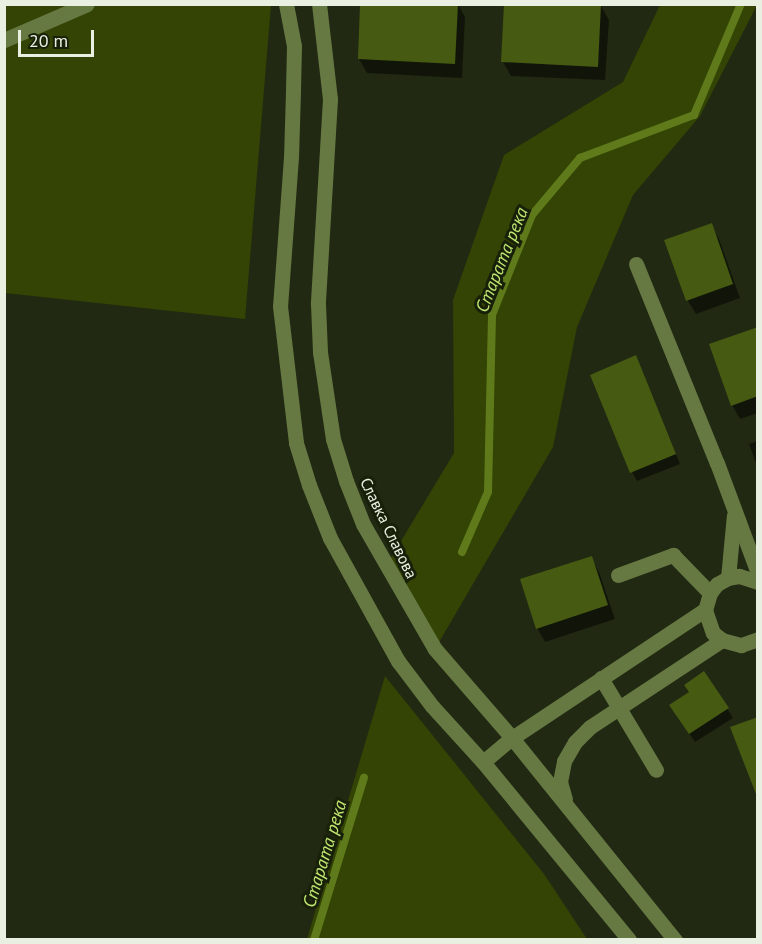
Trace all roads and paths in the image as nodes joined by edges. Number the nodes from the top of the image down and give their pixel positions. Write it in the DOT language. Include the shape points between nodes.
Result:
graph roads {
  1 [pos="87,4"];
  2 [pos="286,4"];
  3 [pos="319,4"];
  4 [pos="4,40"];
  5 [pos="636,264"];
  6 [pos="735,512"];
  7 [pos="758,573"];
  8 [pos="618,575"];
  9 [pos="728,578"];
  10 [pos="758,582"];
  11 [pos="710,593"];
  12 [pos="705,610"];
  13 [pos="758,639"];
  14 [pos="722,640"];
  15 [pos="601,678"];
  16 [pos="620,708"];
  17 [pos="512,738"];
  18 [pos="483,762"];
  19 [pos="656,770"];
  20 [pos="567,805"];
  21 [pos="629,939"];
  22 [pos="675,939"];
  1 -- 4 [label="street"];
  2 -- 18 [label="street" via="294,46 294,91 280,306 296,443 330,538 370,614 425,697"];
  3 -- 17 [label="street, Славка Славова" via="330,99 318,304 320,352 333,439 363,524 399,590 435,649"];
  5 -- 6 [label="street"];
  6 -- 7 [label="street"];
  6 -- 9 [label="street"];
  8 -- 11 [label="street" via="673,555"];
  9 -- 10 [label="street" via="739,576"];
  9 -- 11 [label="street"];
  11 -- 12 [label="street"];
  12 -- 14 [label="street" via="713,633"];
  12 -- 15 [label="street"];
  13 -- 14 [label="street" via="741,645"];
  14 -- 16 [label="street"];
  15 -- 16 [label="street"];
  15 -- 17 [label="street"];
  16 -- 19 [label="street"];
  16 -- 20 [label="street" via="590,727 564,761 560,782"];
  17 -- 18 [label="street"];
  17 -- 20 [label="street, Славка Славова"];
  18 -- 21 [label="street"];
  20 -- 22 [label="street, Славка Славова"];
}
